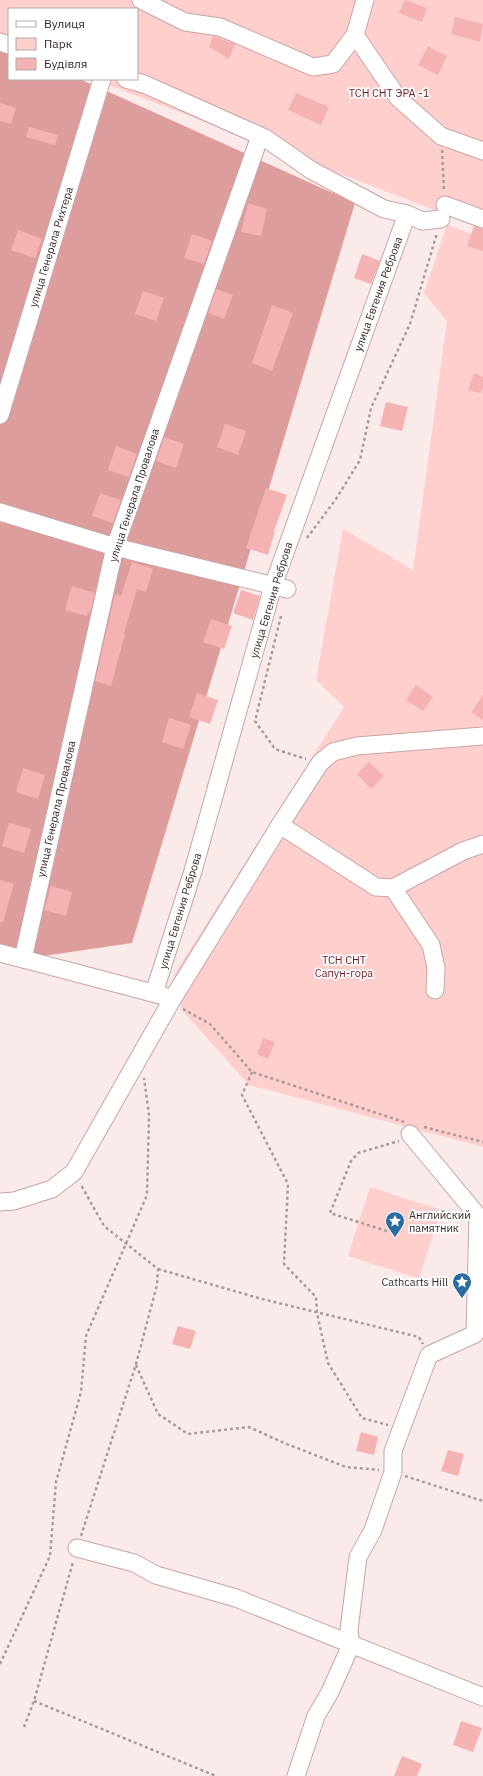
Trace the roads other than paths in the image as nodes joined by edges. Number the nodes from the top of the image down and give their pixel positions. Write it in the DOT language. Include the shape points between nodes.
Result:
graph roads {
  1 [pos="141,0"];
  2 [pos="365,0"];
  3 [pos="355,34"];
  4 [pos="102,80"];
  5 [pos="130,80"];
  6 [pos="260,136"];
  7 [pos="483,151"];
  8 [pos="407,214"];
  9 [pos="483,219"];
  10 [pos="0,415"];
  11 [pos="0,512"];
  12 [pos="115,547"];
  13 [pos="280,587"];
  14 [pos="483,736"];
  15 [pos="280,825"];
  16 [pos="483,844"];
  17 [pos="393,888"];
  18 [pos="0,953"];
  19 [pos="23,959"];
  20 [pos="435,990"];
  21 [pos="154,992"];
  22 [pos="173,998"];
  23 [pos="412,1130"];
  24 [pos="0,1202"];
  25 [pos="77,1548"];
  26 [pos="351,1645"];
  27 [pos="483,1697"];
  28 [pos="296,1776"];
  1 -- 3 [label="street" via="186,22 220,27 313,67 333,64"];
  2 -- 3 [label="street"];
  3 -- 7 [label="street" via="398,98 441,136"];
  4 -- 10 [label="street, улица Генерала Рихтера"];
  5 -- 6 [label="street" via="144,84"];
  6 -- 8 [label="street" via="311,170 352,193 384,209"];
  6 -- 12 [label="street, улица Генерала Провалова"];
  8 -- 9 [label="street" via="422,221 443,212"];
  8 -- 13 [label="street, улица Евгения Реброва"];
  11 -- 12 [label="street"];
  12 -- 13 [label="street"];
  12 -- 19 [label="street, улица Генерала Провалова"];
  13 -- 21 [label="street, улица Евгения Реброва"];
  14 -- 15 [label="street" via="357,746 333,752 320,763"];
  15 -- 17 [label="street" via="376,887"];
  15 -- 22 [label="street"];
  16 -- 17 [label="street" via="463,851"];
  17 -- 20 [label="street" via="431,946 436,968"];
  18 -- 19 [label="street"];
  19 -- 21 [label="street"];
  21 -- 22 [label="street"];
  22 -- 24 [label="street" via="74,1172 52,1189 14,1201"];
  23 -- 26 [label="street" via="478,1216 475,1334 429,1355 400,1428 393,1451 393,1472 373,1530 358,1557 349,1630"];
  25 -- 26 [label="street" via="134,1563 156,1575 236,1598"];
  26 -- 27 [label="street"];
  26 -- 28 [label="street" via="316,1716"];
}
